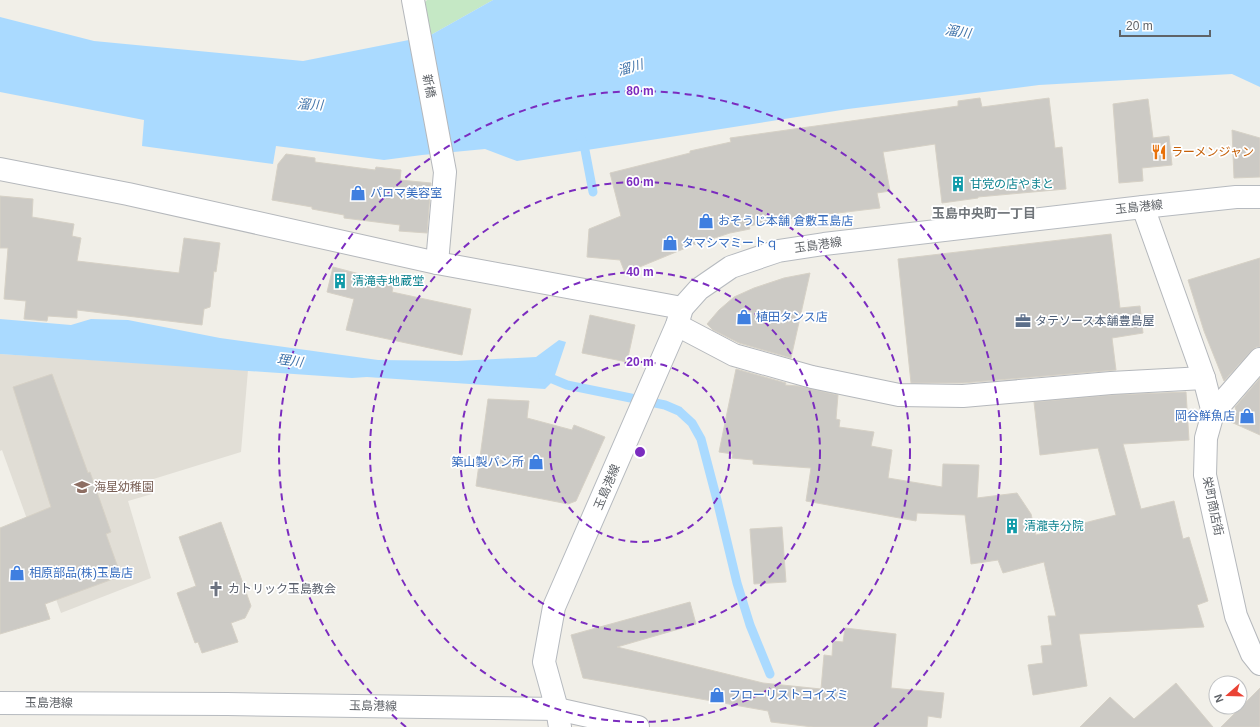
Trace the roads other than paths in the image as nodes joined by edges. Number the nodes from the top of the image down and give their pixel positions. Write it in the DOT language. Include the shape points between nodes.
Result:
graph roads {
  1 [pos="413,0"];
  2 [pos="0,169"];
  3 [pos="1260,197"];
  4 [pos="1143,207"];
  5 [pos="437,263"];
  6 [pos="679,317"];
  7 [pos="1260,359"];
  8 [pos="1204,378"];
  9 [pos="1213,413"];
  10 [pos="1260,664"];
  11 [pos="0,703"];
  12 [pos="558,718"];
  13 [pos="638,727"];
  1 -- 5 [label="street, 新橋" via="445,172"];
  2 -- 5 [label="street" via="128,194"];
  3 -- 4 [label="street, 玉島港線" via="1236,197"];
  4 -- 6 [label="street, 玉島港線" via="778,251 731,267 699,289"];
  4 -- 8 [label="street"];
  5 -- 6 [label="street"];
  6 -- 8 [label="street" via="734,355 812,376 899,395 963,396 1096,384"];
  6 -- 12 [label="street, 玉島港線" via="554,607 544,662"];
  7 -- 9 [label="street, 栄町商店街"];
  8 -- 9 [label="street"];
  9 -- 10 [label="street, 栄町商店街" via="1206,438 1205,475 1236,616 1252,654"];
  11 -- 12 [label="street, 玉島港線" via="227,704"];
  12 -- 13 [label="street"];
}
